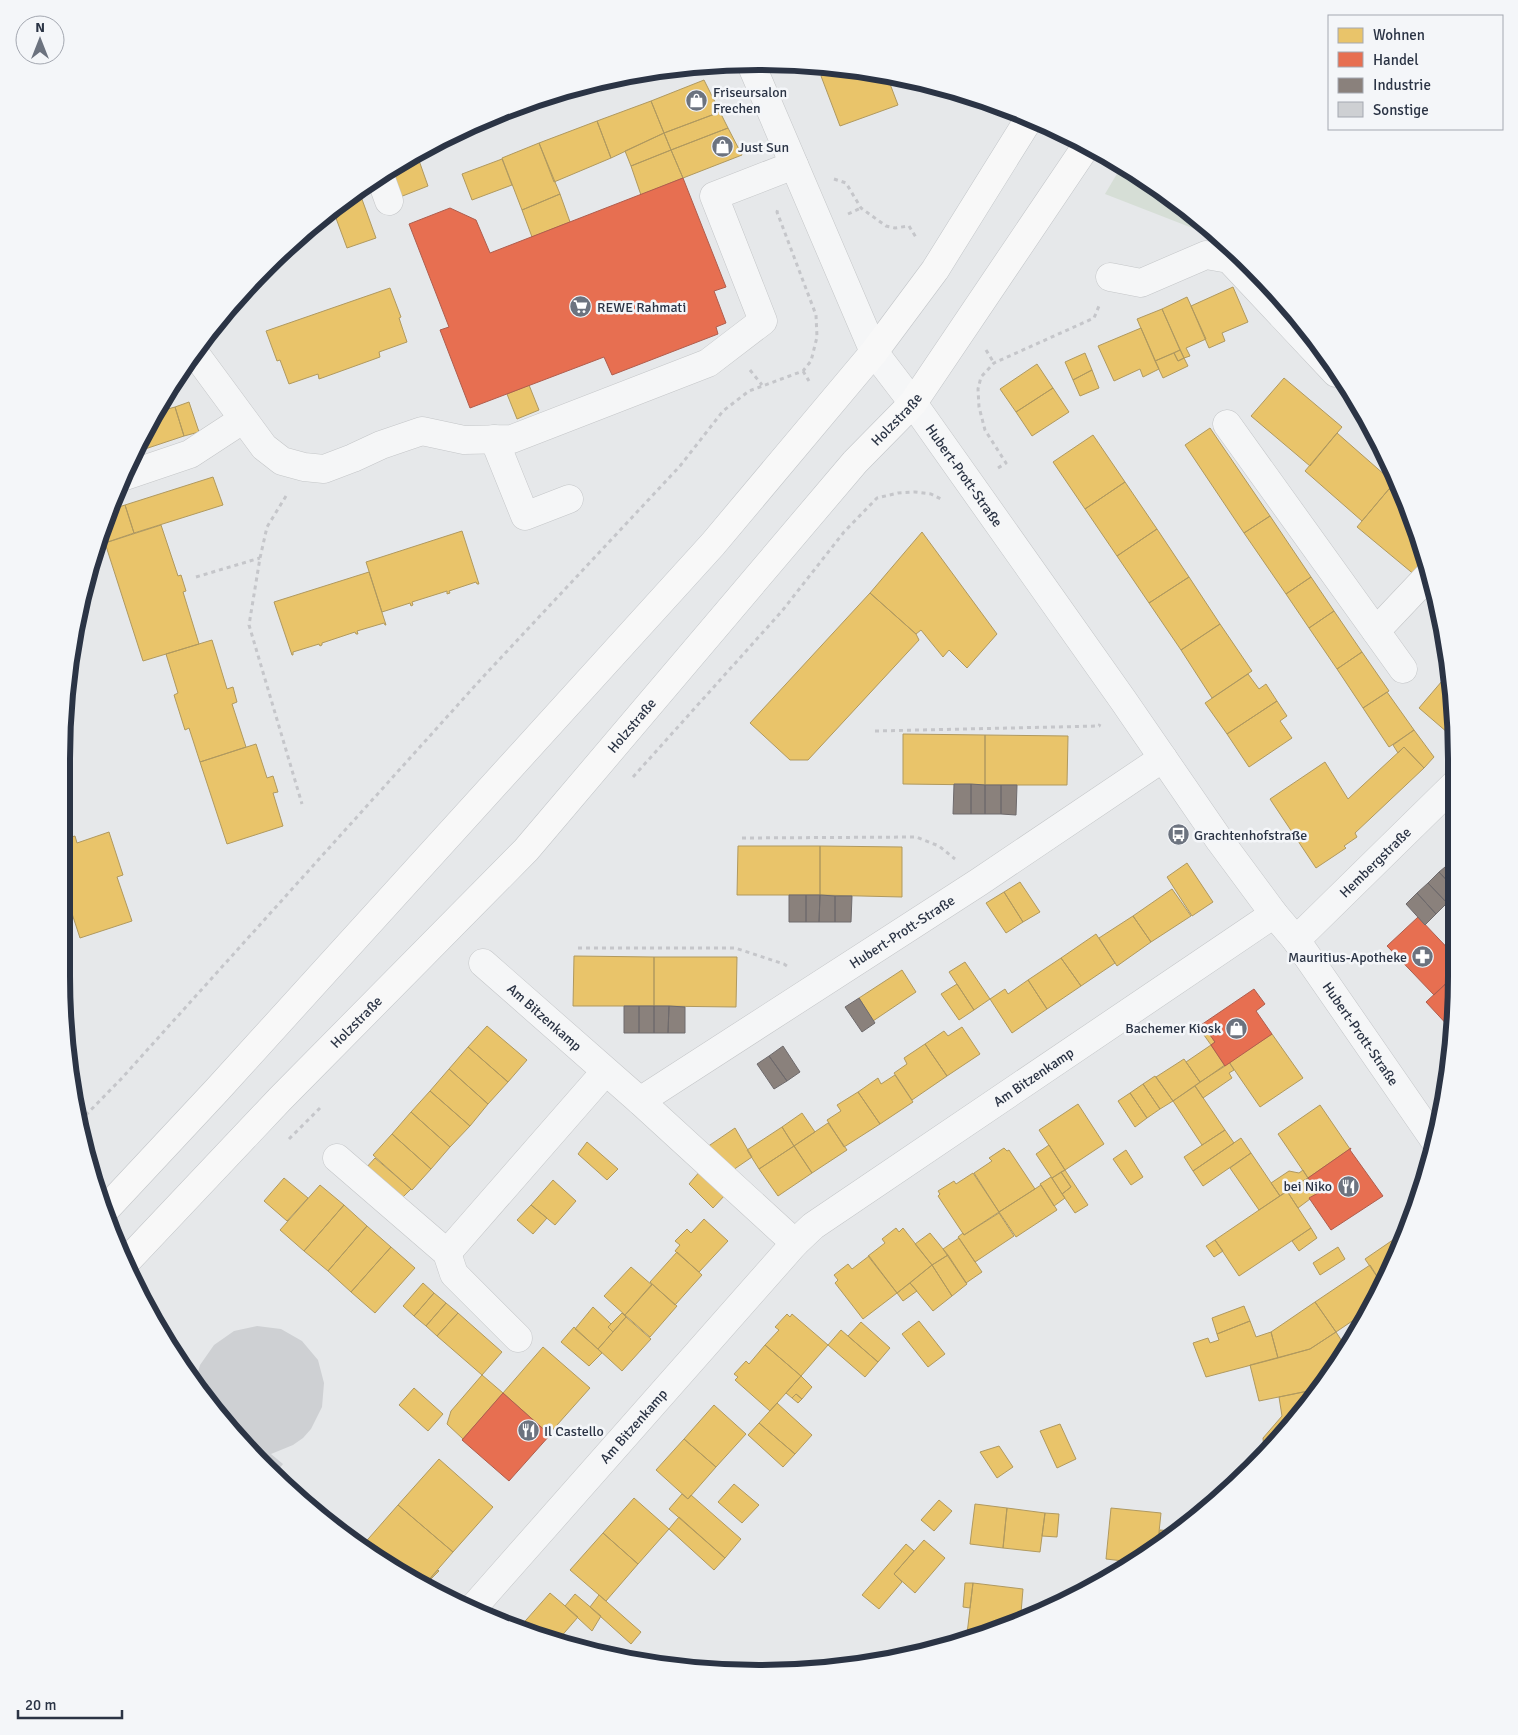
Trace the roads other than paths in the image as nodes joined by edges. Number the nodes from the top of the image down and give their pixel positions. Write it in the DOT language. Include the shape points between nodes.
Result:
graph roads {
  1 [pos="754,70"];
  2 [pos="1026,123"];
  3 [pos="1083,151"];
  4 [pos="794,165"];
  5 [pos="382,182"];
  6 [pos="389,201"];
  7 [pos="1110,277"];
  8 [pos="1309,344"];
  9 [pos="874,352"];
  10 [pos="199,359"];
  11 [pos="913,403"];
  12 [pos="242,420"];
  13 [pos="1227,424"];
  14 [pos="494,439"];
  15 [pos="132,474"];
  16 [pos="569,499"];
  17 [pos="1425,580"];
  18 [pos="1376,631"];
  19 [pos="1403,669"];
  20 [pos="1163,758"];
  21 [pos="1448,791"];
  22 [pos="1274,914"];
  23 [pos="1296,940"];
  24 [pos="483,963"];
  25 [pos="605,1072"];
  26 [pos="640,1101"];
  27 [pos="1430,1133"];
  28 [pos="337,1158"];
  29 [pos="110,1205"];
  30 [pos="795,1243"];
  31 [pos="447,1253"];
  32 [pos="130,1258"];
  33 [pos="518,1338"];
  34 [pos="476,1604"];
  1 -- 4 [label="street, Hubert-Prott-Straße"];
  2 -- 9 [label="main road" via="935,270"];
  3 -- 11 [label="main road, Holzstraße"];
  4 -- 9 [label="street, Hubert-Prott-Straße"];
  4 -- 14 [label="street" via="714,196 764,321 708,363 512,439"];
  5 -- 6 [label="street"];
  7 -- 8 [label="street" via="1141,283 1206,255 1229,259"];
  9 -- 11 [label="street, Hubert-Prott-Straße"];
  9 -- 29 [label="main road" via="713,544"];
  10 -- 12 [label="street"];
  11 -- 20 [label="street, Hubert-Prott-Straße"];
  11 -- 32 [label="main road, Holzstraße" via="846,472 526,850 280,1098"];
  12 -- 14 [label="street" via="264,447 282,461 304,468 324,469 422,431 464,440"];
  12 -- 15 [label="street" via="190,454"];
  13 -- 18 [label="street"];
  14 -- 16 [label="street" via="526,516"];
  17 -- 18 [label="street"];
  18 -- 19 [label="street"];
  20 -- 22 [label="street, Hubert-Prott-Straße"];
  20 -- 26 [label="street, Hubert-Prott-Straße" via="979,882"];
  21 -- 23 [label="street, Hembergstraße"];
  22 -- 23 [label="street, Hubert-Prott-Straße"];
  22 -- 30 [label="street, Am Bitzenkamp" via="813,1226"];
  23 -- 27 [label="street, Hubert-Prott-Straße"];
  24 -- 25 [label="street, Am Bitzenkamp"];
  25 -- 26 [label="street, Am Bitzenkamp"];
  25 -- 31 [label="street"];
  26 -- 30 [label="street, Am Bitzenkamp"];
  28 -- 31 [label="street"];
  30 -- 34 [label="street, Am Bitzenkamp"];
  31 -- 33 [label="street" via="454,1274"];
}
